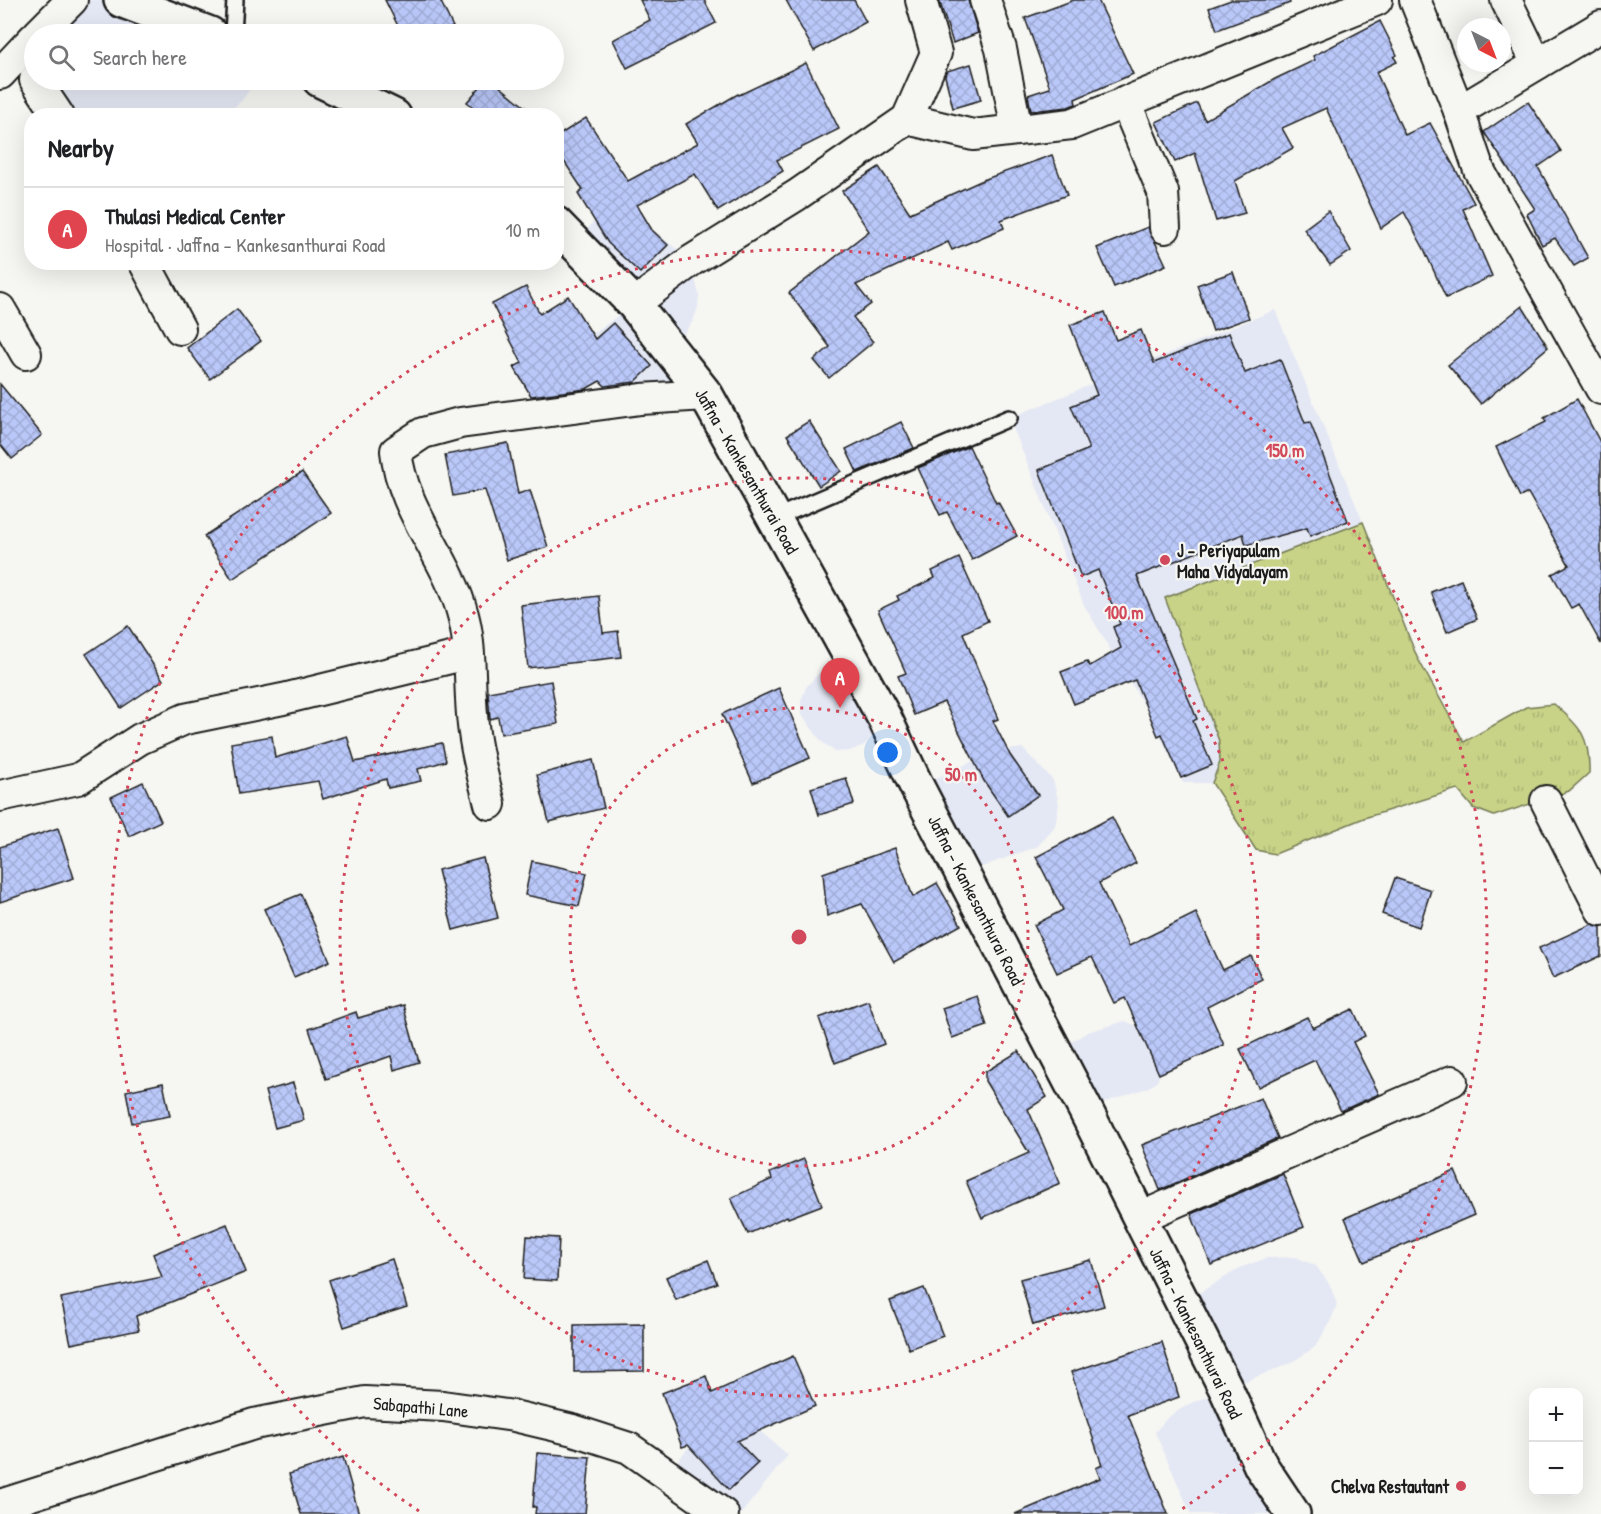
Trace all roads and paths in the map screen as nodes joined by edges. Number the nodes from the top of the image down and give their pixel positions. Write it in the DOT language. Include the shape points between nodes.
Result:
graph roads {
  1 [pos="72,0"];
  2 [pos="121,0"];
  3 [pos="235,0"];
  4 [pos="921,0"];
  5 [pos="986,0"];
  6 [pos="1377,0"];
  7 [pos="1415,0"];
  8 [pos="1506,0"];
  9 [pos="54,24"];
  10 [pos="184,24"];
  11 [pos="234,24"];
  12 [pos="1601,26"];
  13 [pos="1537,64"];
  14 [pos="44,90"];
  15 [pos="341,90"];
  16 [pos="1125,101"];
  17 [pos="54,108"];
  18 [pos="378,108"];
  19 [pos="1460,111"];
  20 [pos="907,119"];
  21 [pos="1017,130"];
  22 [pos="1165,228"];
  23 [pos="564,232"];
  24 [pos="148,270"];
  25 [pos="634,304"];
  26 [pos="0,309"];
  27 [pos="180,329"];
  28 [pos="26,354"];
  29 [pos="1601,389"];
  30 [pos="706,395"];
  31 [pos="1009,418"];
  32 [pos="775,518"];
  33 [pos="468,654"];
  34 [pos="0,796"];
  35 [pos="1546,801"];
  36 [pos="490,804"];
  37 [pos="1601,910"];
  38 [pos="1452,1081"];
  39 [pos="1139,1218"];
  40 [pos="0,1505"];
  41 [pos="723,1514"];
  42 [pos="1293,1514"];
  1 -- 9 [label="street"];
  2 -- 10 [label="main road"];
  3 -- 11 [label="lane"];
  4 -- 20 [label="street" via="936,53"];
  5 -- 21 [label="street" via="1001,49"];
  6 -- 16 [label="street"];
  7 -- 19 [label="street"];
  8 -- 13 [label="street"];
  12 -- 13 [label="street"];
  13 -- 19 [label="street"];
  14 -- 17 [label="street"];
  15 -- 18 [label="main road"];
  16 -- 21 [label="street" via="1072,124"];
  16 -- 22 [label="street" via="1163,192"];
  19 -- 29 [label="street" via="1479,170"];
  20 -- 21 [label="street" via="973,135"];
  20 -- 25 [label="street" via="797,195 691,261"];
  23 -- 25 [label="main road, Jaffna - Kankesanthurai Road"];
  24 -- 27 [label="street"];
  25 -- 30 [label="main road, Jaffna - Kankesanthurai Road"];
  26 -- 28 [label="street"];
  30 -- 32 [label="main road, Jaffna - Kankesanthurai Road"];
  30 -- 33 [label="street" via="642,399 460,423 423,433 396,451 406,492 455,586"];
  31 -- 32 [label="lane"];
  32 -- 39 [label="main road, Jaffna - Kankesanthurai Road" via="885,719"];
  33 -- 34 [label="street" via="185,719 140,739 78,779"];
  33 -- 36 [label="street" via="474,733"];
  35 -- 37 [label="street"];
  38 -- 39 [label="street"];
  39 -- 42 [label="main road, Jaffna - Kankesanthurai Road" via="1261,1466"];
  40 -- 41 [label="street, Sabapathi Lane" via="254,1424 365,1402 443,1406 514,1416 573,1430 628,1448"];
}
